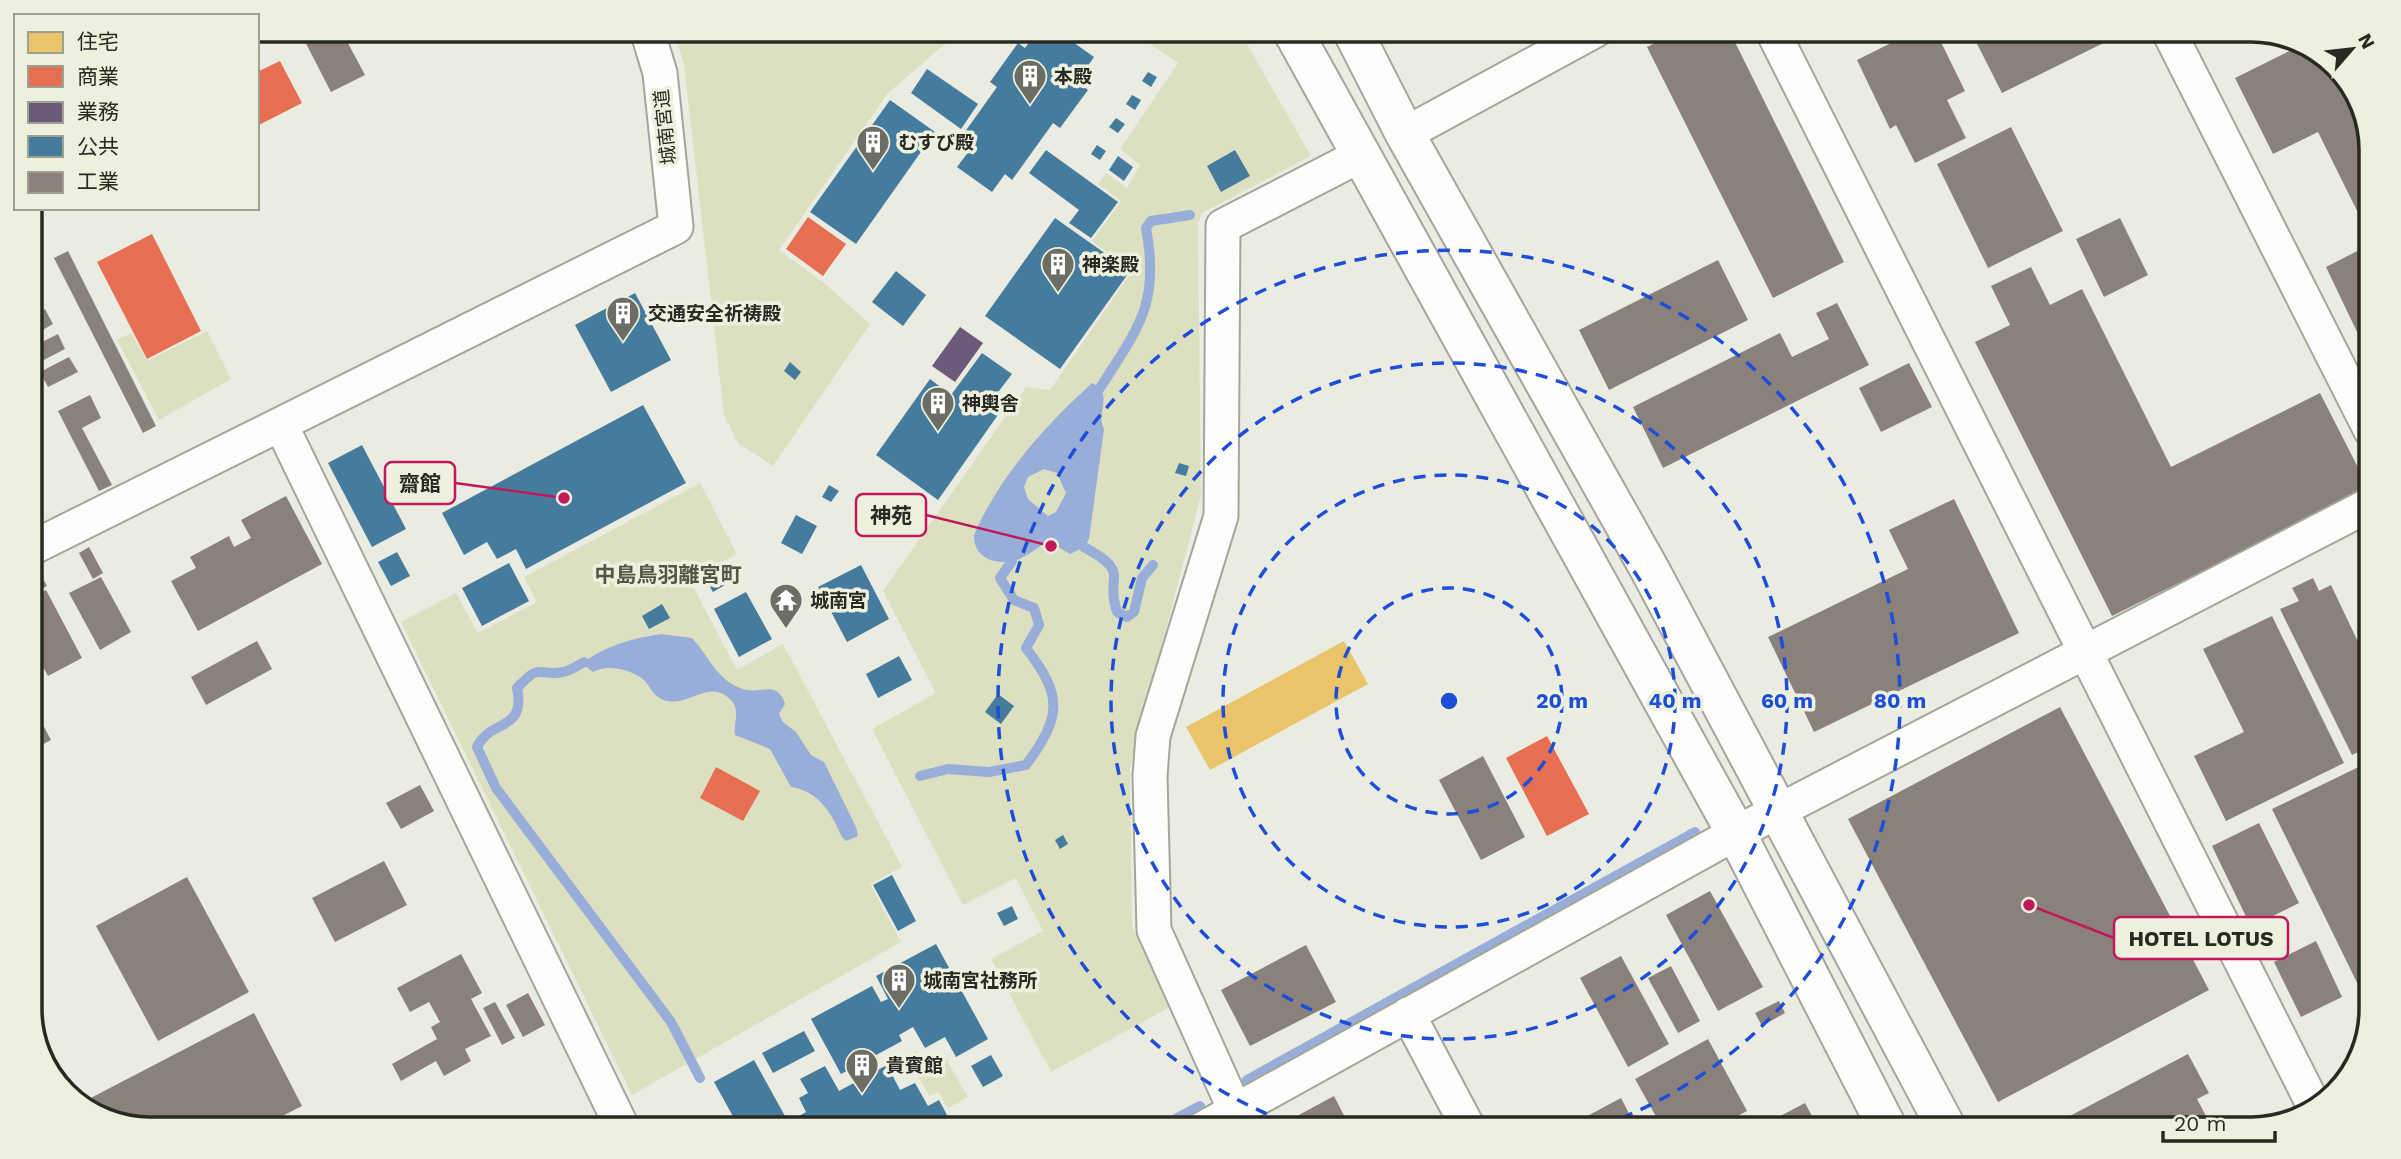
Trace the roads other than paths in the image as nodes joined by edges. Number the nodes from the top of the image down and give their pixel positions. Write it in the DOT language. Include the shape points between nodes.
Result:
graph roads {
  1 [pos="651,42"];
  2 [pos="1299,42"];
  3 [pos="1358,42"];
  4 [pos="1574,42"];
  5 [pos="1778,42"];
  6 [pos="2174,42"];
  7 [pos="1405,134"];
  8 [pos="1363,154"];
  9 [pos="2359,407"];
  10 [pos="281,425"];
  11 [pos="2359,510"];
  12 [pos="42,543"];
  13 [pos="2087,650"];
  14 [pos="1779,811"];
  15 [pos="1736,833"];
  16 [pos="1408,1014"];
  17 [pos="2310,1099"];
  18 [pos="1235,1110"];
  19 [pos="617,1117"];
  20 [pos="1223,1117"];
  21 [pos="1463,1117"];
  22 [pos="1882,1117"];
  23 [pos="1942,1117"];
  1 -- 10 [label="street, 城南宮道" via="660,74 676,227"];
  2 -- 8 [label="street"];
  3 -- 7 [label="street"];
  4 -- 7 [label="street"];
  5 -- 13 [label="street"];
  6 -- 9 [label="street"];
  7 -- 14 [label="street"];
  8 -- 15 [label="street"];
  8 -- 18 [label="street" via="1223,226 1221,516 1153,736 1154,930"];
  10 -- 12 [label="street"];
  10 -- 19 [label="street"];
  11 -- 13 [label="street"];
  13 -- 14 [label="street"];
  13 -- 17 [label="street"];
  14 -- 15 [label="street"];
  14 -- 23 [label="street"];
  15 -- 16 [label="street"];
  15 -- 22 [label="street"];
  16 -- 18 [label="street"];
  16 -- 21 [label="street"];
  18 -- 20 [label="street"];
}
